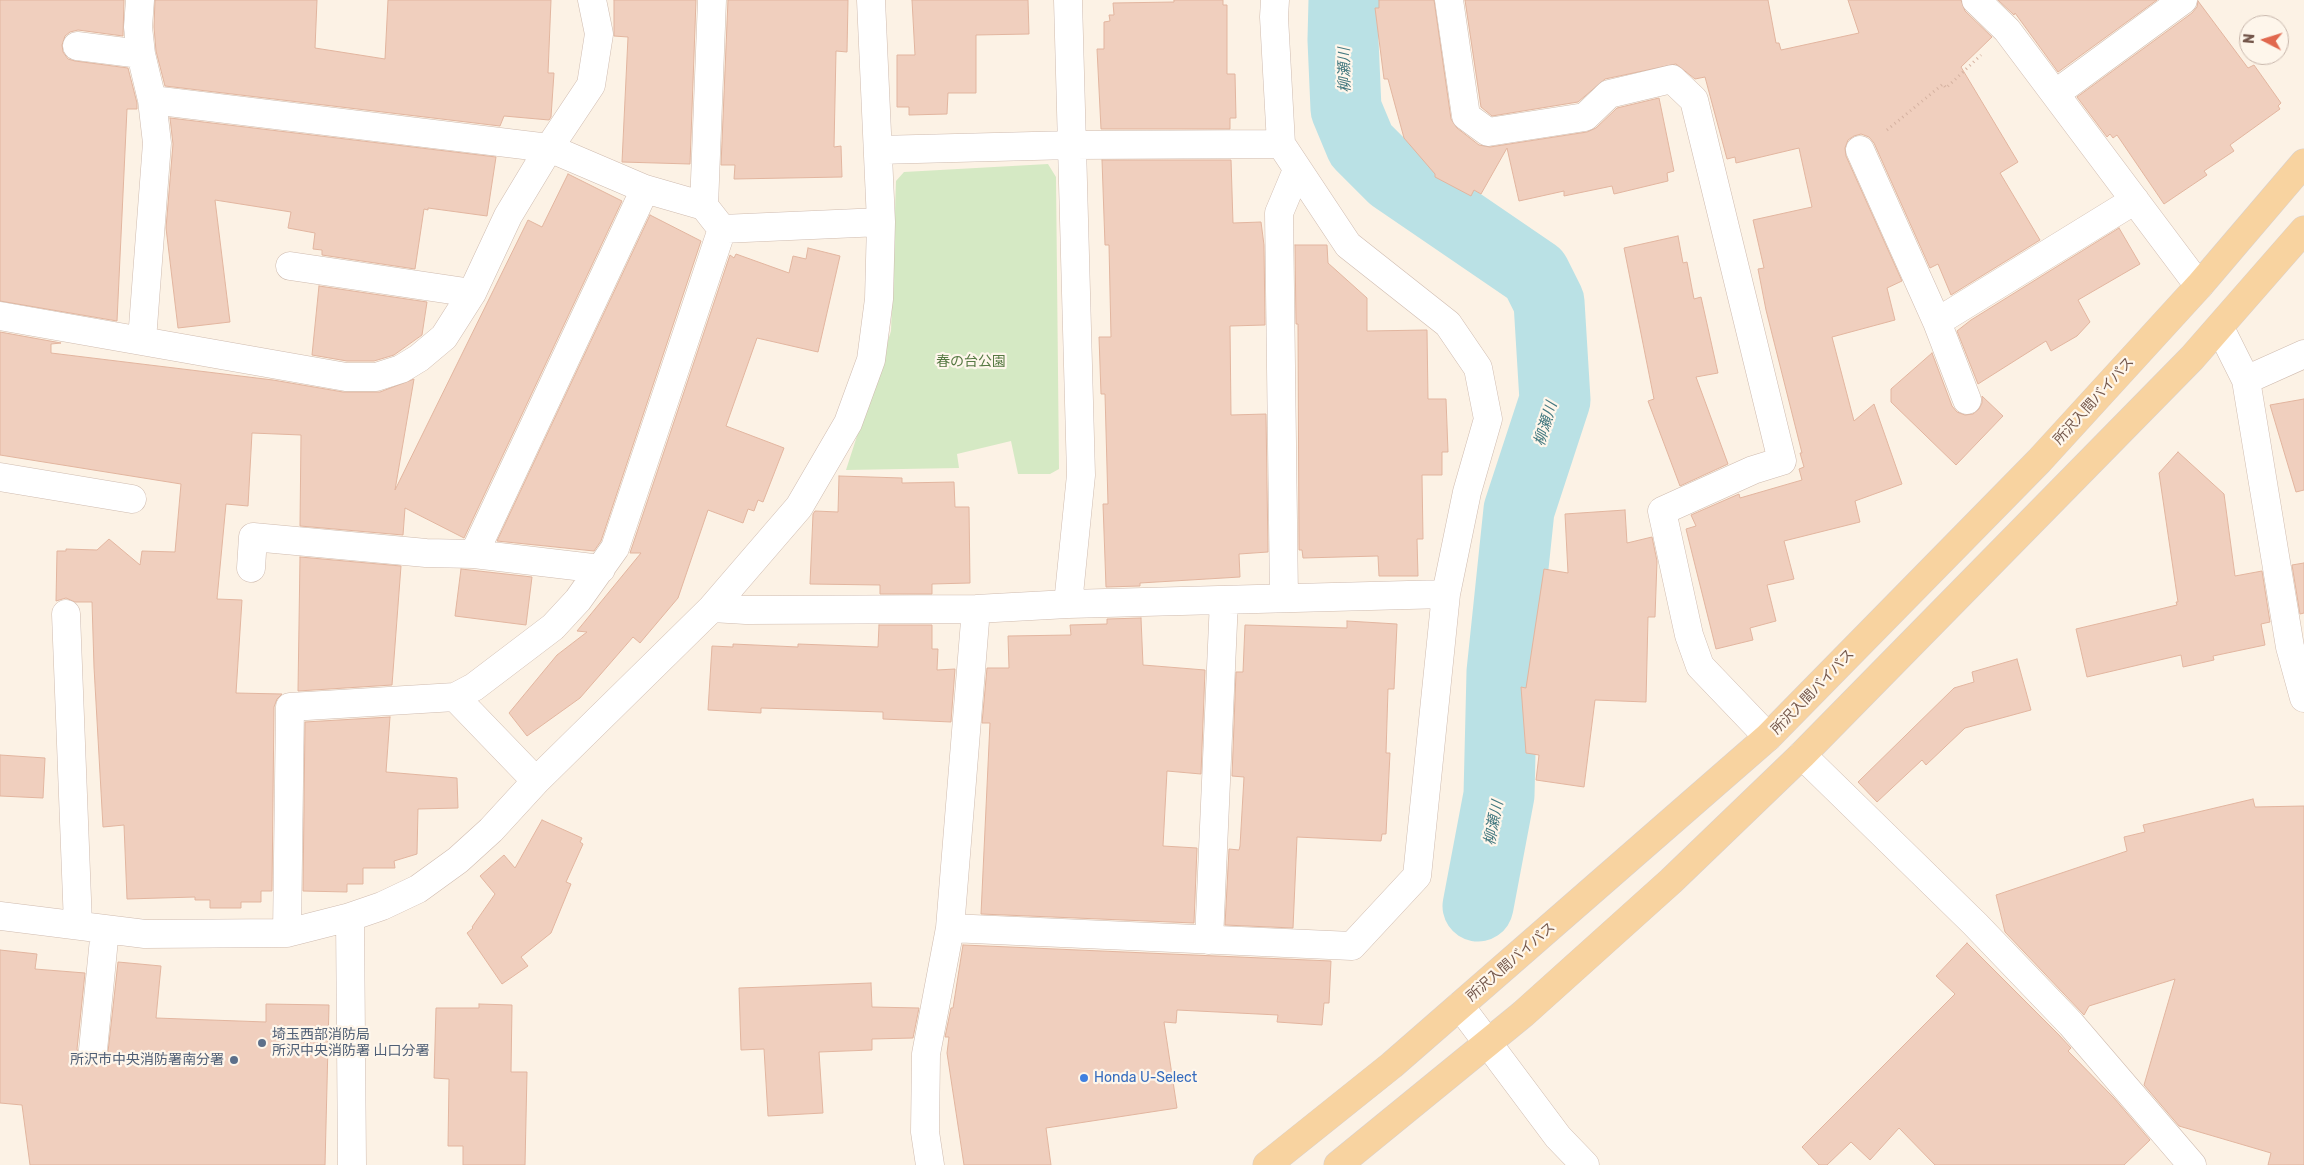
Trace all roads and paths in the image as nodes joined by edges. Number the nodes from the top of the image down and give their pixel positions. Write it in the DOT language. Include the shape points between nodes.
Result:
graph roads {
  1 [pos="140,0"];
  2 [pos="592,0"];
  3 [pos="712,0"];
  4 [pos="871,0"];
  5 [pos="1068,0"];
  6 [pos="1275,0"];
  7 [pos="1449,0"];
  8 [pos="1976,0"];
  9 [pos="2184,0"];
  10 [pos="2006,30"];
  11 [pos="77,46"];
  12 [pos="141,54"];
  13 [pos="2055,94"];
  14 [pos="152,100"];
  15 [pos="1281,144"];
  16 [pos="1072,145"];
  17 [pos="549,148"];
  18 [pos="878,150"];
  19 [pos="1860,150"];
  20 [pos="2304,163"];
  21 [pos="1297,170"];
  22 [pos="645,189"];
  23 [pos="2135,200"];
  24 [pos="704,206"];
  25 [pos="881,222"];
  26 [pos="722,229"];
  27 [pos="2304,230"];
  28 [pos="290,266"];
  29 [pos="2199,286"];
  30 [pos="472,293"];
  31 [pos="0,316"];
  32 [pos="1937,322"];
  33 [pos="2220,328"];
  34 [pos="142,340"];
  35 [pos="2304,354"];
  36 [pos="2246,380"];
  37 [pos="1968,400"];
  38 [pos="0,478"];
  39 [pos="132,499"];
  40 [pos="474,554"];
  41 [pos="251,568"];
  42 [pos="601,569"];
  43 [pos="1446,594"];
  44 [pos="1284,598"];
  45 [pos="1224,600"];
  46 [pos="1068,604"];
  47 [pos="712,608"];
  48 [pos="976,609"];
  49 [pos="66,614"];
  50 [pos="455,697"];
  51 [pos="2304,698"];
  52 [pos="1768,737"];
  53 [pos="1802,755"];
  54 [pos="536,781"];
  55 [pos="0,916"];
  56 [pos="350,917"];
  57 [pos="78,925"];
  58 [pos="950,928"];
  59 [pos="105,929"];
  60 [pos="287,933"];
  61 [pos="1210,940"];
  62 [pos="1460,1006"];
  63 [pos="1488,1043"];
  64 [pos="93,1050"];
  65 [pos="1558,1137"];
  66 [pos="352,1165"];
  67 [pos="930,1165"];
  68 [pos="1267,1165"];
  69 [pos="1338,1165"];
  70 [pos="1556,1165"];
  71 [pos="1585,1165"];
  72 [pos="2192,1165"];
  1 -- 12 [label="street"];
  2 -- 17 [label="street" via="598,34 591,85"];
  3 -- 24 [label="street"];
  4 -- 18 [label="street"];
  5 -- 16 [label="street"];
  6 -- 15 [label="street"];
  7 -- 52 [label="street" via="1466,116 1488,132 1585,117 1609,94 1672,79 1694,100 1782,460 1662,511 1689,635 1700,666"];
  8 -- 10 [label="street"];
  9 -- 13 [label="street"];
  10 -- 13 [label="street"];
  10 -- 19 [label="path" via="1946,88 1943,84"];
  11 -- 12 [label="street"];
  12 -- 14 [label="street"];
  13 -- 23 [label="street"];
  14 -- 17 [label="street"];
  14 -- 34 [label="street" via="157,143"];
  15 -- 16 [label="street"];
  15 -- 21 [label="street"];
  16 -- 18 [label="street"];
  16 -- 46 [label="street" via="1081,475"];
  17 -- 22 [label="street"];
  17 -- 30 [label="street" via="508,216"];
  18 -- 25 [label="street"];
  19 -- 32 [label="street"];
  20 -- 29 [label="main road, 所沢入間バイパス"];
  21 -- 43 [label="street" via="1348,245 1448,324 1478,368 1488,419"];
  21 -- 44 [label="street" via="1279,213"];
  22 -- 24 [label="street"];
  22 -- 40 [label="street"];
  23 -- 29 [label="street"];
  23 -- 32 [label="street"];
  24 -- 26 [label="street"];
  25 -- 26 [label="street"];
  25 -- 47 [label="street" via="878,299 871,360 848,423 799,507"];
  26 -- 42 [label="street" via="615,548"];
  27 -- 33 [label="main road"];
  28 -- 30 [label="street"];
  29 -- 52 [label="main road, 所沢入間バイパス" via="2039,461"];
  30 -- 34 [label="street" via="444,337 401,369 376,377 346,377"];
  31 -- 34 [label="street"];
  32 -- 37 [label="street"];
  33 -- 36 [label="street"];
  33 -- 53 [label="main road"];
  35 -- 36 [label="street"];
  36 -- 51 [label="street" via="2290,647"];
  38 -- 39 [label="street"];
  40 -- 41 [label="street" via="426,553 253,537"];
  40 -- 42 [label="street"];
  42 -- 50 [label="street" via="553,627 474,688"];
  43 -- 44 [label="street"];
  43 -- 61 [label="street" via="1417,876 1352,946"];
  44 -- 45 [label="street"];
  45 -- 46 [label="street"];
  45 -- 61 [label="street"];
  46 -- 48 [label="street"];
  47 -- 48 [label="street"];
  47 -- 54 [label="street"];
  48 -- 58 [label="street"];
  49 -- 57 [label="street"];
  50 -- 54 [label="street"];
  50 -- 60 [label="street" via="290,707"];
  52 -- 62 [label="main road, 所沢入間バイパス"];
  53 -- 63 [label="main road" via="1671,881"];
  53 -- 72 [label="street" via="1976,924 2071,1024"];
  54 -- 56 [label="street" via="458,860 418,889"];
  55 -- 57 [label="street"];
  56 -- 60 [label="street"];
  56 -- 66 [label="street"];
  57 -- 59 [label="street"];
  58 -- 61 [label="street"];
  58 -- 67 [label="street" via="926,1054 925,1132"];
  59 -- 60 [label="street" via="145,934"];
  59 -- 64 [label="street"];
  62 -- 63 [label="street"];
  62 -- 68 [label="main road, 所沢入間バイパス"];
  63 -- 65 [label="street"];
  63 -- 69 [label="main road"];
  65 -- 70 [label="street"];
  65 -- 71 [label="street"];
}
